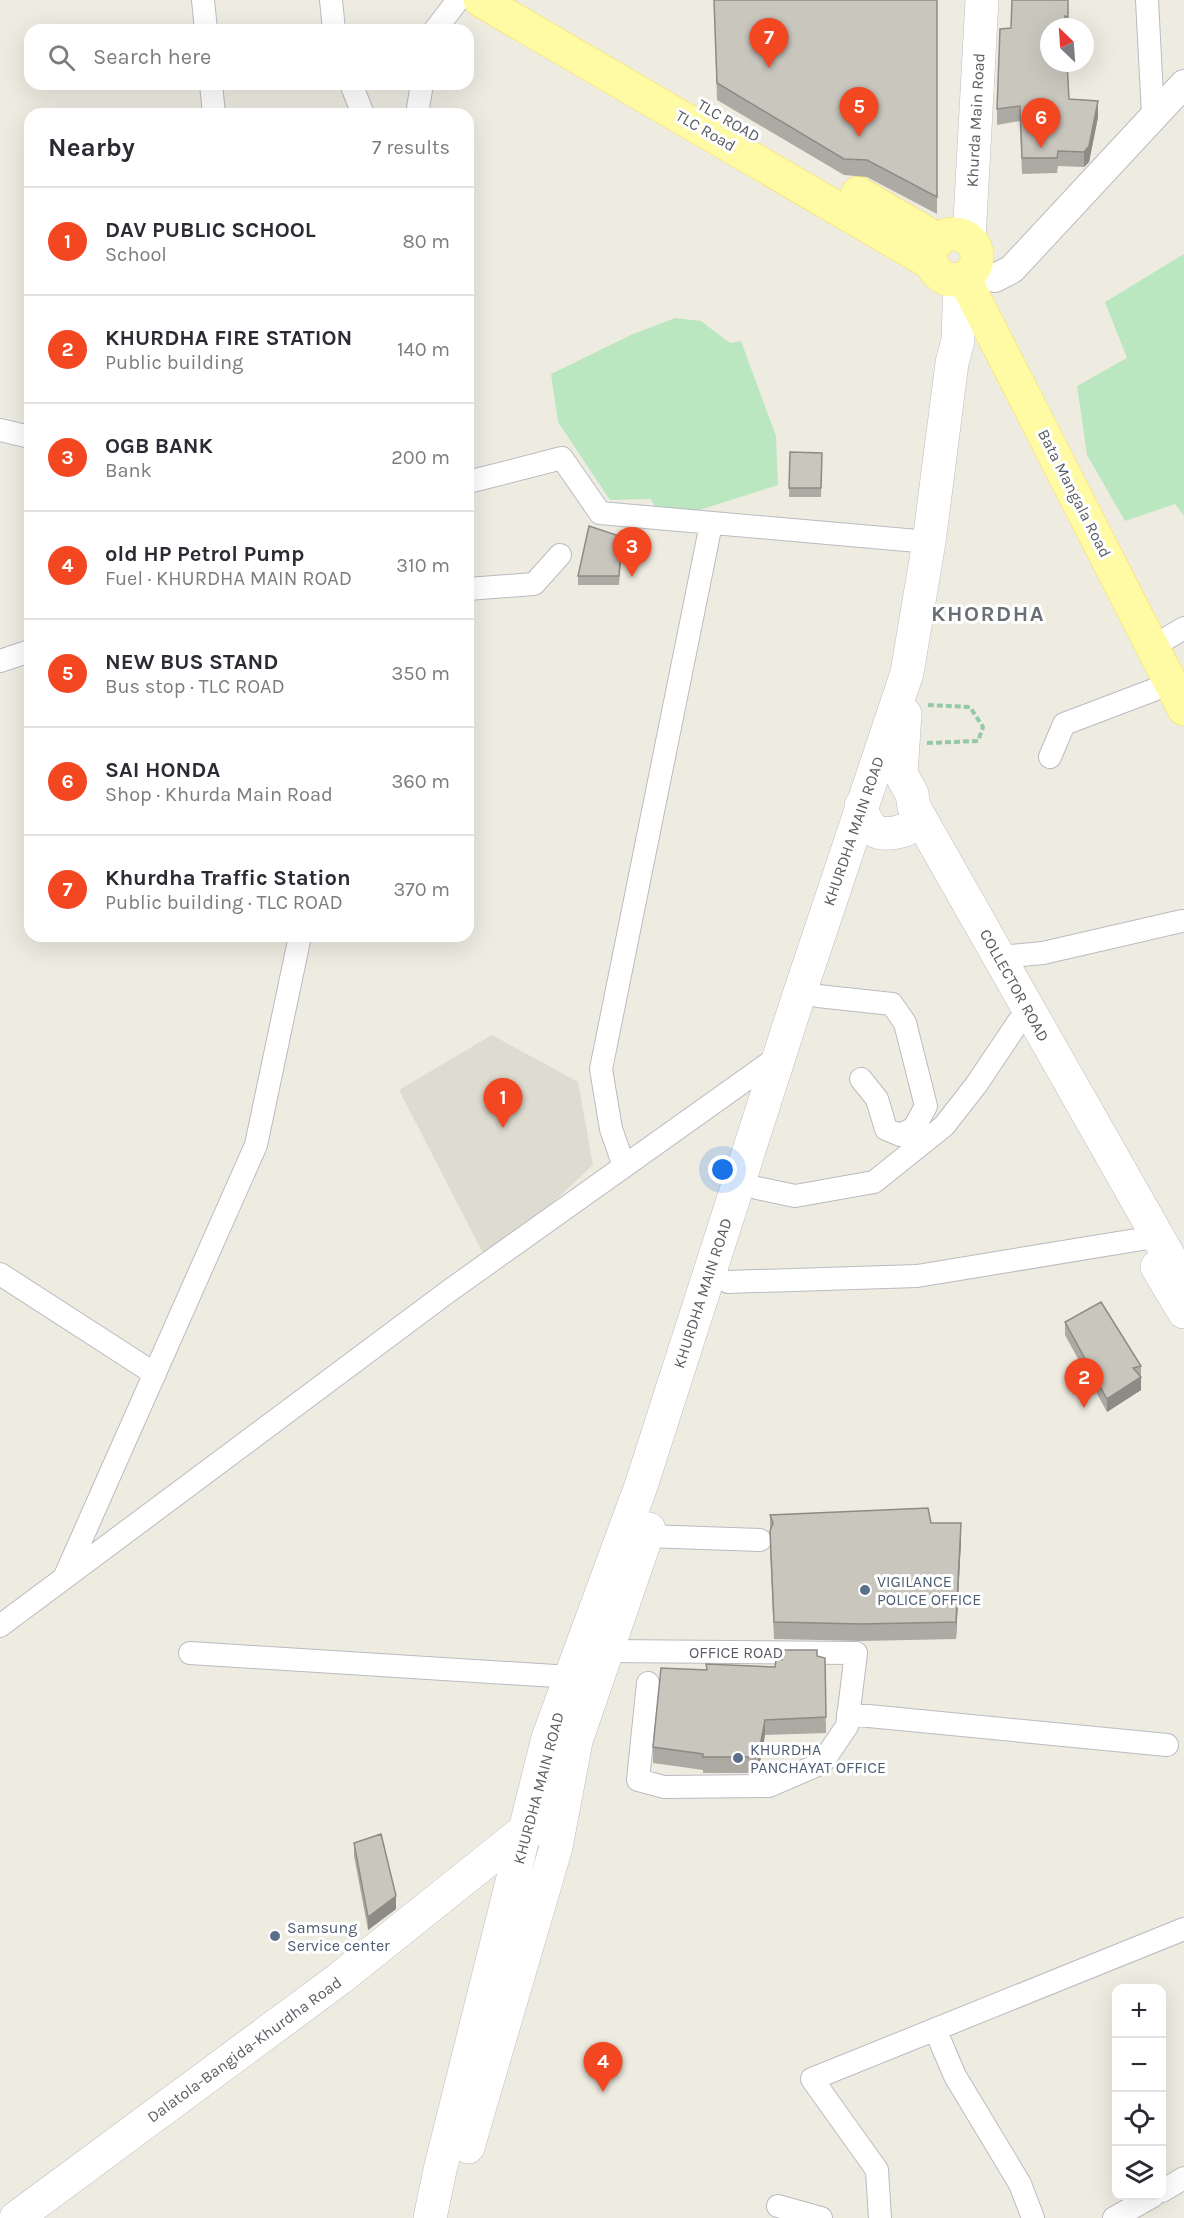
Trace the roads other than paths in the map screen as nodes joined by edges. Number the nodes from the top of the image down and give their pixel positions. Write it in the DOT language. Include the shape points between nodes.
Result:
graph roads {
  1 [pos="203,0"];
  2 [pos="331,0"];
  3 [pos="458,0"];
  4 [pos="480,0"];
  5 [pos="521,0"];
  6 [pos="966,0"];
  7 [pos="982,0"];
  8 [pos="1147,0"];
  9 [pos="205,24"];
  10 [pos="333,24"];
  11 [pos="440,24"];
  12 [pos="1184,84"];
  13 [pos="212,90"];
  14 [pos="353,90"];
  15 [pos="421,90"];
  16 [pos="213,108"];
  17 [pos="361,108"];
  18 [pos="418,108"];
  19 [pos="1153,115"];
  20 [pos="955,261"];
  21 [pos="0,430"];
  22 [pos="24,436"];
  23 [pos="474,480"];
  24 [pos="711,524"];
  25 [pos="929,542"];
  26 [pos="560,555"];
  27 [pos="474,589"];
  28 [pos="1167,638"];
  29 [pos="24,653"];
  30 [pos="0,661"];
  31 [pos="907,673"];
  32 [pos="1180,690"];
  33 [pos="1050,757"];
  34 [pos="890,796"];
  35 [pos="1182,921"];
  36 [pos="299,942"];
  37 [pos="999,957"];
  38 [pos="818,996"];
  39 [pos="1019,1021"];
  40 [pos="779,1056"];
  41 [pos="861,1079"];
  42 [pos="624,1166"];
  43 [pos="757,1188"];
  44 [pos="1142,1239"];
  45 [pos="0,1274"];
  46 [pos="728,1282"];
  47 [pos="1184,1283"];
  48 [pos="1184,1312"];
  49 [pos="155,1374"];
  50 [pos="646,1536"];
  51 [pos="760,1540"];
  52 [pos="64,1579"];
  53 [pos="0,1626"];
  54 [pos="607,1651"];
  55 [pos="190,1653"];
  56 [pos="571,1677"];
  57 [pos="648,1683"];
  58 [pos="848,1714"];
  59 [pos="1167,1744"];
  60 [pos="525,1830"];
  61 [pos="559,1835"];
  62 [pos="1184,1929"];
  63 [pos="935,2029"];
  64 [pos="1184,2178"];
  65 [pos="1166,2188"];
  66 [pos="1146,2200"];
  67 [pos="778,2205"];
  68 [pos="16,2218"];
  69 [pos="430,2218"];
  70 [pos="451,2218"];
  71 [pos="821,2218"];
  72 [pos="880,2218"];
  73 [pos="1033,2218"];
  74 [pos="1114,2218"];
  1 -- 9 [label="street"];
  2 -- 10 [label="street"];
  3 -- 11 [label="street"];
  4 -- 20 [label="main road, TLC Road"];
  5 -- 20 [label="main road, TLC ROAD"];
  6 -- 20 [label="main road"];
  7 -- 20 [label="main road, Khurda Main Road"];
  8 -- 19 [label="street"];
  12 -- 19 [label="street"];
  13 -- 16 [label="street"];
  14 -- 17 [label="street"];
  15 -- 18 [label="street"];
  19 -- 20 [label="street" via="1012,268 995,278"];
  20 -- 25 [label="main road, KHURDHA MAIN ROAD" via="958,340"];
  20 -- 28 [label="main road, Bata Mangala Road"];
  21 -- 22 [label="street"];
  23 -- 24 [label="street" via="562,458 600,513"];
  24 -- 25 [label="street"];
  24 -- 42 [label="street" via="601,1069 610,1129"];
  25 -- 31 [label="main road, KHURDHA MAIN ROAD"];
  26 -- 27 [label="street" via="534,584"];
  28 -- 32 [label="main road, Bata Mangala Road"];
  29 -- 30 [label="street"];
  31 -- 34 [label="main road"];
  31 -- 34 [label="main road, KHURDHA MAIN ROAD"];
  32 -- 33 [label="street" via="1064,724"];
  34 -- 37 [label="main road, COLLECTOR ROAD"];
  34 -- 38 [label="main road, KHURDHA MAIN ROAD"];
  34 -- 39 [label="main road, COLLECTOR ROAD"];
  34 -- 40 [label="main road, KHURDHA MAIN ROAD"];
  35 -- 37 [label="street" via="1043,953"];
  36 -- 49 [label="street" via="256,1145"];
  37 -- 47 [label="main road, COLLECTOR ROAD"];
  38 -- 41 [label="street" via="892,1004 905,1023 926,1106 914,1128 900,1135 886,1129 877,1099"];
  38 -- 43 [label="main road, KHURDHA MAIN ROAD"];
  39 -- 43 [label="street" via="944,1126 874,1182 795,1196"];
  39 -- 44 [label="main road, COLLECTOR ROAD"];
  40 -- 42 [label="street"];
  40 -- 56 [label="main road, KHURDHA MAIN ROAD" via="641,1486"];
  42 -- 52 [label="street" via="448,1291"];
  43 -- 46 [label="main road, KHURDHA MAIN ROAD"];
  44 -- 46 [label="street" via="917,1276"];
  44 -- 48 [label="main road, COLLECTOR ROAD"];
  45 -- 49 [label="street"];
  46 -- 50 [label="main road, KHURDHA MAIN ROAD"];
  49 -- 52 [label="street"];
  50 -- 51 [label="street"];
  50 -- 54 [label="main road, KHURDHA MAIN ROAD"];
  52 -- 53 [label="street"];
  54 -- 58 [label="street, OFFICE ROAD" via="856,1653"];
  54 -- 61 [label="main road, KHURDHA MAIN ROAD" via="576,1742"];
  55 -- 56 [label="street"];
  56 -- 60 [label="main road, KHURDHA MAIN ROAD" via="548,1738"];
  57 -- 58 [label="street, OFFICE ROAD" via="638,1780 664,1787 769,1786 822,1763 847,1726"];
  58 -- 59 [label="street"];
  60 -- 61 [label="main road"];
  60 -- 68 [label="main road, Dalatola-Bangida-Khurdha Road" via="339,1978"];
  60 -- 69 [label="main road, KHURDHA MAIN ROAD"];
  61 -- 70 [label="main road, KHURDHA MAIN ROAD" via="459,2175"];
  62 -- 63 [label="street"];
  63 -- 72 [label="street" via="812,2079 877,2170"];
  63 -- 73 [label="street" via="955,2076 1020,2184"];
  64 -- 65 [label="street"];
  66 -- 74 [label="street"];
  67 -- 71 [label="street"];
}
